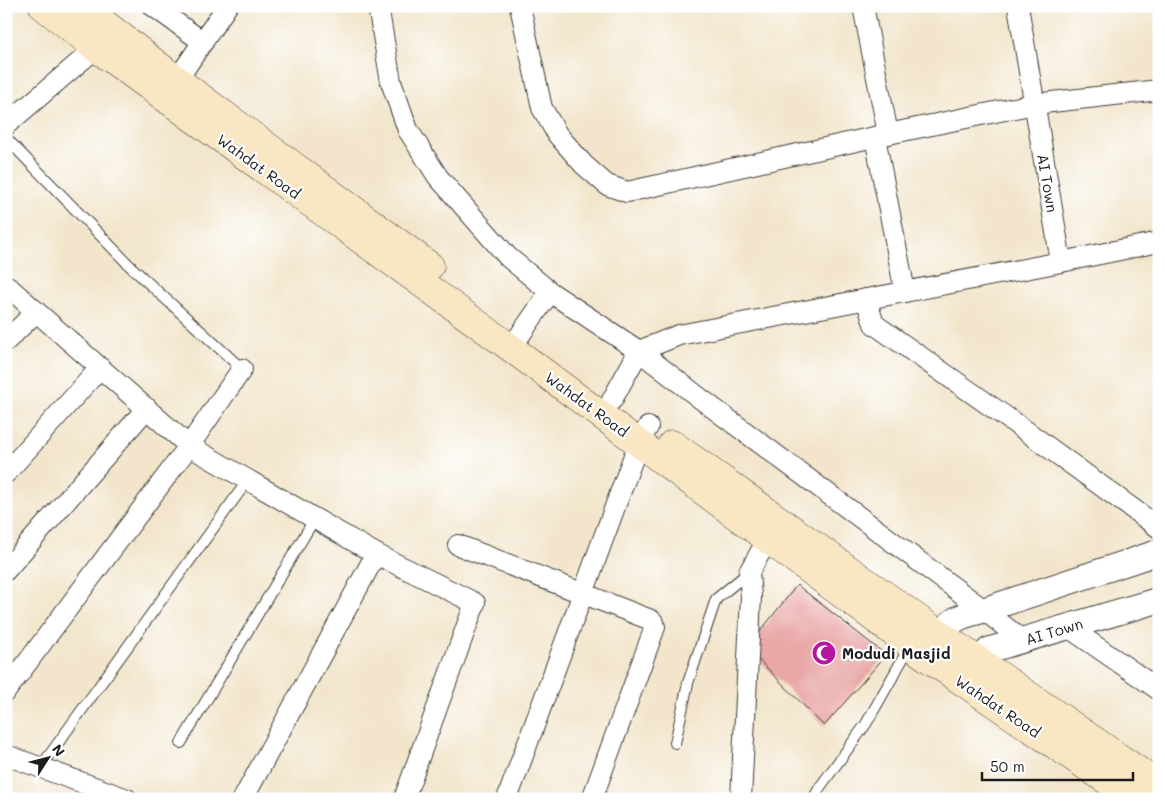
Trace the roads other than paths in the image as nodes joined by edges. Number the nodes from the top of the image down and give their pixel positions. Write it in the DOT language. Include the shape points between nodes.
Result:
graph roads {
  1 [pos="42,6"];
  2 [pos="82,6"];
  3 [pos="153,6"];
  4 [pos="227,6"];
  5 [pos="378,6"];
  6 [pos="520,6"];
  7 [pos="863,6"];
  8 [pos="1018,6"];
  9 [pos="203,42"];
  10 [pos="96,48"];
  11 [pos="177,80"];
  12 [pos="1159,90"];
  13 [pos="1034,104"];
  14 [pos="6,125"];
  15 [pos="881,136"];
  16 [pos="6,138"];
  17 [pos="1159,242"];
  18 [pos="1061,262"];
  19 [pos="6,285"];
  20 [pos="550,292"];
  21 [pos="905,292"];
  22 [pos="866,299"];
  23 [pos="36,312"];
  24 [pos="6,341"];
  25 [pos="516,341"];
  26 [pos="639,351"];
  27 [pos="100,368"];
  28 [pos="242,369"];
  29 [pos="612,400"];
  30 [pos="147,408"];
  31 [pos="644,435"];
  32 [pos="189,446"];
  33 [pos="6,474"];
  34 [pos="248,480"];
  35 [pos="315,518"];
  36 [pos="1159,528"];
  37 [pos="768,539"];
  38 [pos="458,545"];
  39 [pos="1159,552"];
  40 [pos="376,554"];
  41 [pos="6,570"];
  42 [pos="749,572"];
  43 [pos="584,594"];
  44 [pos="1159,600"];
  45 [pos="984,610"];
  46 [pos="1068,627"];
  47 [pos="1023,641"];
  48 [pos="926,645"];
  49 [pos="970,670"];
  50 [pos="1159,690"];
  51 [pos="6,691"];
  52 [pos="181,743"];
  53 [pos="675,743"];
  54 [pos="6,755"];
  55 [pos="40,768"];
  56 [pos="1159,785"];
  57 [pos="127,799"];
  58 [pos="243,799"];
  59 [pos="404,799"];
  60 [pos="507,799"];
  61 [pos="592,799"];
  62 [pos="741,799"];
  63 [pos="816,799"];
  64 [pos="1134,799"];
  1 -- 10 [label="main road, Wahdat Road"];
  2 -- 11 [label="main road, Wahdat Road"];
  3 -- 9 [label="street"];
  4 -- 9 [label="street"];
  5 -- 20 [label="street" via="391,82 408,130 438,177 467,211 508,257"];
  6 -- 15 [label="street" via="542,108 557,134 584,165 614,188 627,192"];
  7 -- 15 [label="street"];
  8 -- 13 [label="street, AI Town"];
  9 -- 11 [label="street"];
  10 -- 14 [label="street"];
  10 -- 25 [label="main road, Wahdat Road"];
  11 -- 25 [label="main road, Wahdat Road"];
  12 -- 13 [label="street"];
  13 -- 15 [label="street"];
  13 -- 18 [label="street, AI Town"];
  15 -- 21 [label="street"];
  16 -- 28 [label="lane" via="131,267"];
  17 -- 18 [label="street"];
  18 -- 21 [label="street"];
  19 -- 23 [label="street"];
  20 -- 25 [label="street"];
  20 -- 26 [label="street"];
  21 -- 22 [label="street"];
  22 -- 26 [label="street" via="680,335"];
  22 -- 36 [label="street" via="874,324"];
  23 -- 24 [label="street"];
  23 -- 27 [label="street"];
  25 -- 29 [label="main road, Wahdat Road"];
  25 -- 31 [label="main road, Wahdat Road"];
  26 -- 29 [label="street"];
  26 -- 45 [label="street"];
  27 -- 30 [label="street"];
  27 -- 33 [label="street"];
  28 -- 32 [label="street"];
  29 -- 31 [label="main road, Wahdat Road"];
  30 -- 32 [label="street"];
  30 -- 41 [label="street"];
  31 -- 37 [label="main road, Wahdat Road"];
  31 -- 43 [label="street"];
  31 -- 48 [label="main road, Wahdat Road"];
  32 -- 34 [label="street"];
  32 -- 51 [label="street"];
  34 -- 35 [label="street"];
  34 -- 55 [label="lane"];
  35 -- 40 [label="street"];
  35 -- 52 [label="lane"];
  37 -- 42 [label="street"];
  37 -- 48 [label="main road, Wahdat Road"];
  38 -- 43 [label="street"];
  39 -- 45 [label="street"];
  40 -- 58 [label="street"];
  40 -- 59 [label="street" via="475,603"];
  42 -- 53 [label="lane" via="716,599 688,683"];
  42 -- 62 [label="street" via="751,597"];
  43 -- 60 [label="street"];
  43 -- 61 [label="street" via="651,620 655,627"];
  44 -- 46 [label="street, AI Town"];
  45 -- 47 [label="street"];
  45 -- 48 [label="street" via="953,621"];
  46 -- 47 [label="street, AI Town"];
  46 -- 50 [label="street"];
  47 -- 49 [label="street, AI Town" via="989,650"];
  48 -- 49 [label="main road, Wahdat Road"];
  48 -- 63 [label="lane" via="820,787"];
  49 -- 56 [label="main road, Wahdat Road"];
  49 -- 64 [label="main road, Wahdat Road"];
  54 -- 55 [label="street"];
  55 -- 57 [label="street"];
}
